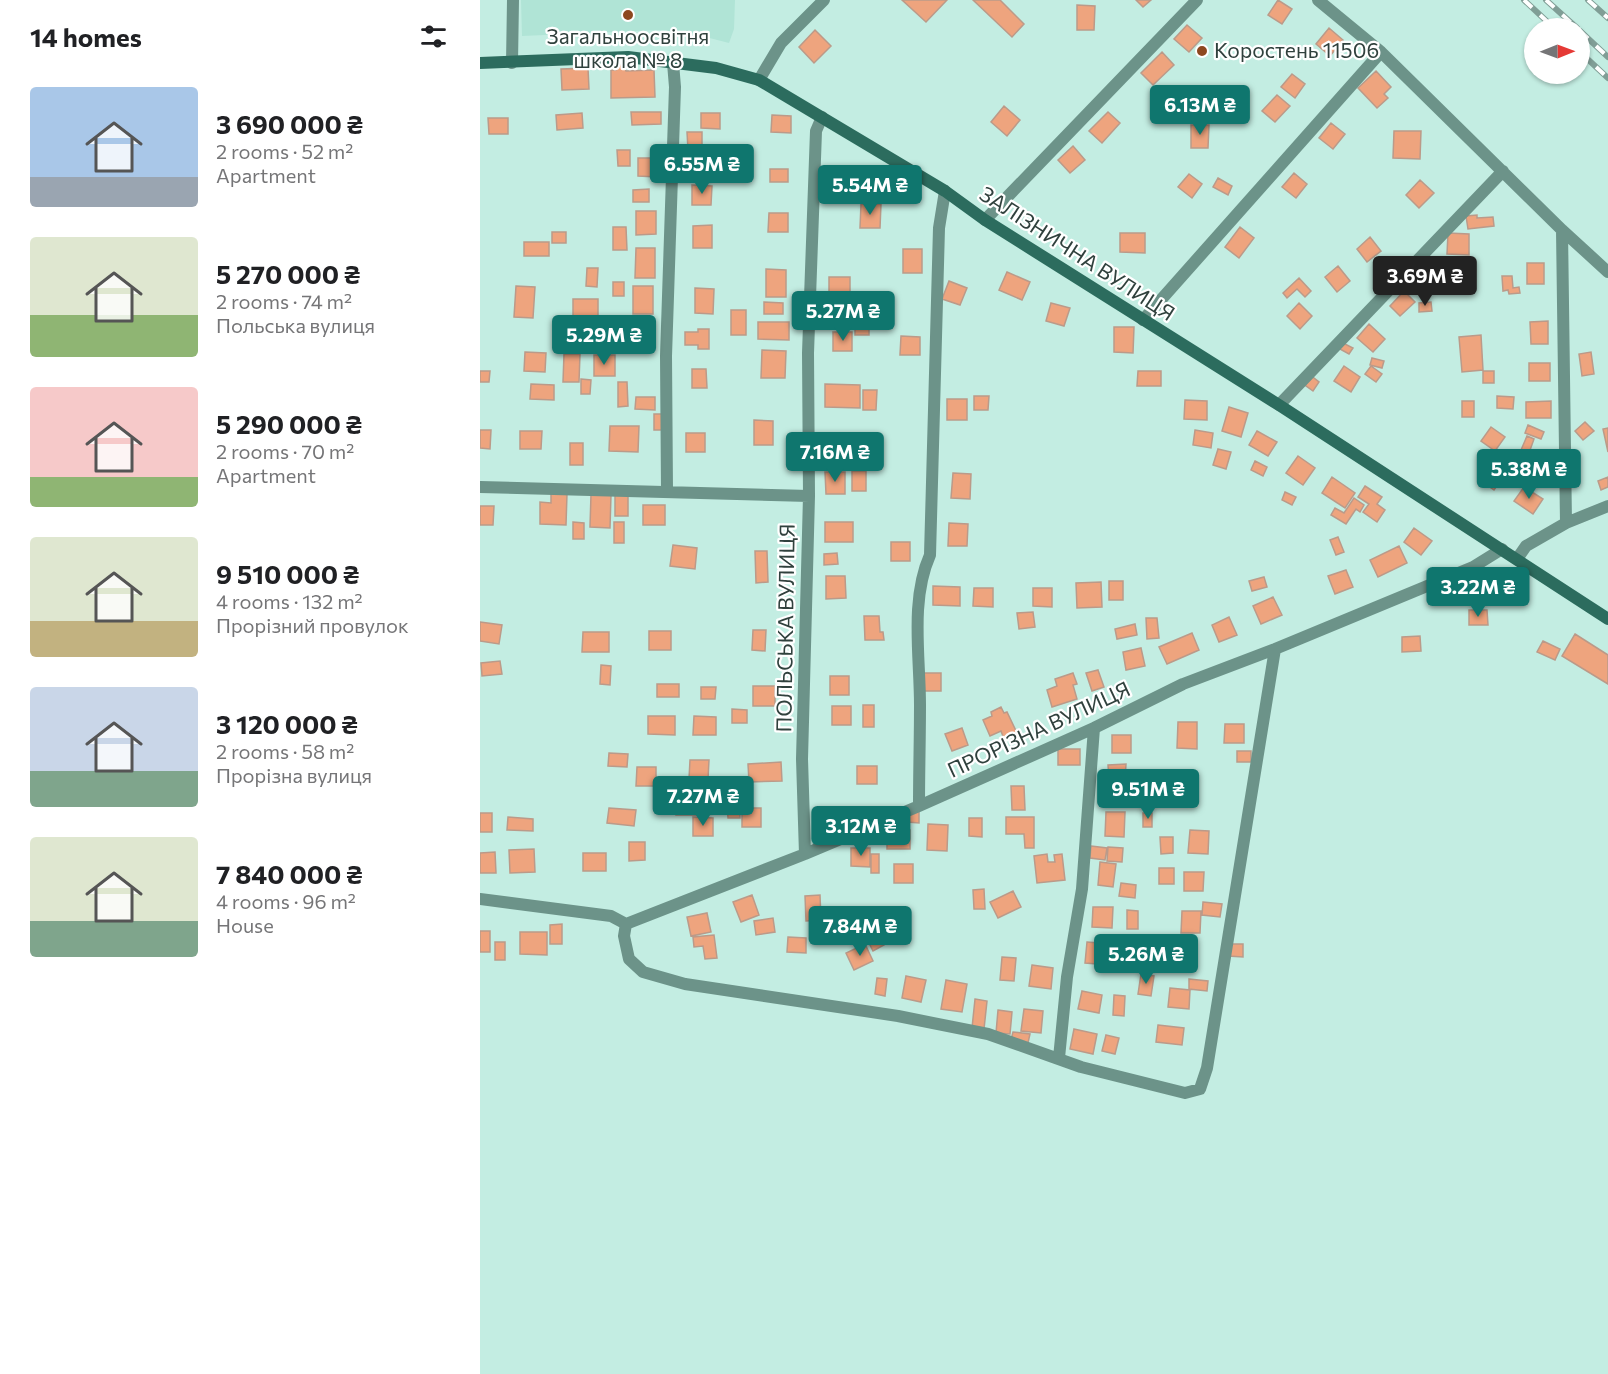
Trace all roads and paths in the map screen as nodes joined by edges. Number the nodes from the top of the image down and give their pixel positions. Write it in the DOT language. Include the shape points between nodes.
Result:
graph roads {
  1 [pos="513,0"];
  2 [pos="824,0"];
  3 [pos="1197,0"];
  4 [pos="1318,0"];
  5 [pos="1381,52"];
  6 [pos="480,63"];
  7 [pos="512,63"];
  8 [pos="673,63"];
  9 [pos="759,80"];
  10 [pos="822,117"];
  11 [pos="1503,171"];
  12 [pos="945,191"];
  13 [pos="985,220"];
  14 [pos="1562,230"];
  15 [pos="1608,272"];
  16 [pos="1143,320"];
  17 [pos="1279,405"];
  18 [pos="480,487"];
  19 [pos="667,491"];
  20 [pos="809,496"];
  21 [pos="1608,506"];
  22 [pos="1566,523"];
  23 [pos="1502,549"];
  24 [pos="1517,559"];
  25 [pos="1608,619"];
  26 [pos="1275,649"];
  27 [pos="1094,728"];
  28 [pos="919,806"];
  29 [pos="805,854"];
  30 [pos="480,899"];
  31 [pos="626,924"];
  32 [pos="1059,1058"];
  1 -- 7 [label="street"];
  2 -- 9 [label="street" via="781,43"];
  3 -- 13 [label="street"];
  4 -- 5 [label="street"];
  5 -- 11 [label="street"];
  5 -- 16 [label="street"];
  6 -- 7 [label="street, ЗАЛІЗНИЧНА ВУЛИЦЯ"];
  7 -- 8 [label="street, ЗАЛІЗНИЧНА ВУЛИЦЯ" via="628,57"];
  8 -- 9 [label="street, ЗАЛІЗНИЧНА ВУЛИЦЯ" via="716,68"];
  8 -- 19 [label="street"];
  9 -- 10 [label="street, ЗАЛІЗНИЧНА ВУЛИЦЯ"];
  10 -- 12 [label="street, ЗАЛІЗНИЧНА ВУЛИЦЯ"];
  10 -- 20 [label="street, ПОЛЬСЬКА ВУЛИЦЯ" via="816,131 809,318"];
  11 -- 14 [label="street"];
  11 -- 17 [label="street"];
  12 -- 13 [label="street, ЗАЛІЗНИЧНА ВУЛИЦЯ"];
  12 -- 28 [label="street" via="939,239 930,555 918,608"];
  13 -- 16 [label="street, ЗАЛІЗНИЧНА ВУЛИЦЯ"];
  14 -- 15 [label="street"];
  14 -- 22 [label="street"];
  16 -- 17 [label="street, ЗАЛІЗНИЧНА ВУЛИЦЯ"];
  17 -- 23 [label="street, ЗАЛІЗНИЧНА ВУЛИЦЯ"];
  18 -- 19 [label="street"];
  19 -- 20 [label="street"];
  20 -- 29 [label="street, ПОЛЬСЬКА ВУЛИЦЯ" via="802,759"];
  21 -- 22 [label="street"];
  22 -- 24 [label="street" via="1527,546"];
  23 -- 24 [label="street, ЗАЛІЗНИЧНА ВУЛИЦЯ"];
  23 -- 26 [label="street, ПРОРІЗНА ВУЛИЦЯ" via="1473,567"];
  24 -- 25 [label="street, ЗАЛІЗНИЧНА ВУЛИЦЯ"];
  26 -- 27 [label="street, ПРОРІЗНА ВУЛИЦЯ" via="1183,684"];
  26 -- 32 [label="street" via="1211,1045 1200,1089 1185,1093"];
  27 -- 28 [label="street, ПРОРІЗНА ВУЛИЦЯ"];
  27 -- 32 [label="street" via="1082,889"];
  28 -- 29 [label="street, ПРОРІЗНА ВУЛИЦЯ"];
  29 -- 31 [label="street, ПРОРІЗНА ВУЛИЦЯ"];
  30 -- 31 [label="street" via="611,916"];
  31 -- 32 [label="street" via="628,959 643,972 684,984 898,1016 988,1034"];
}
